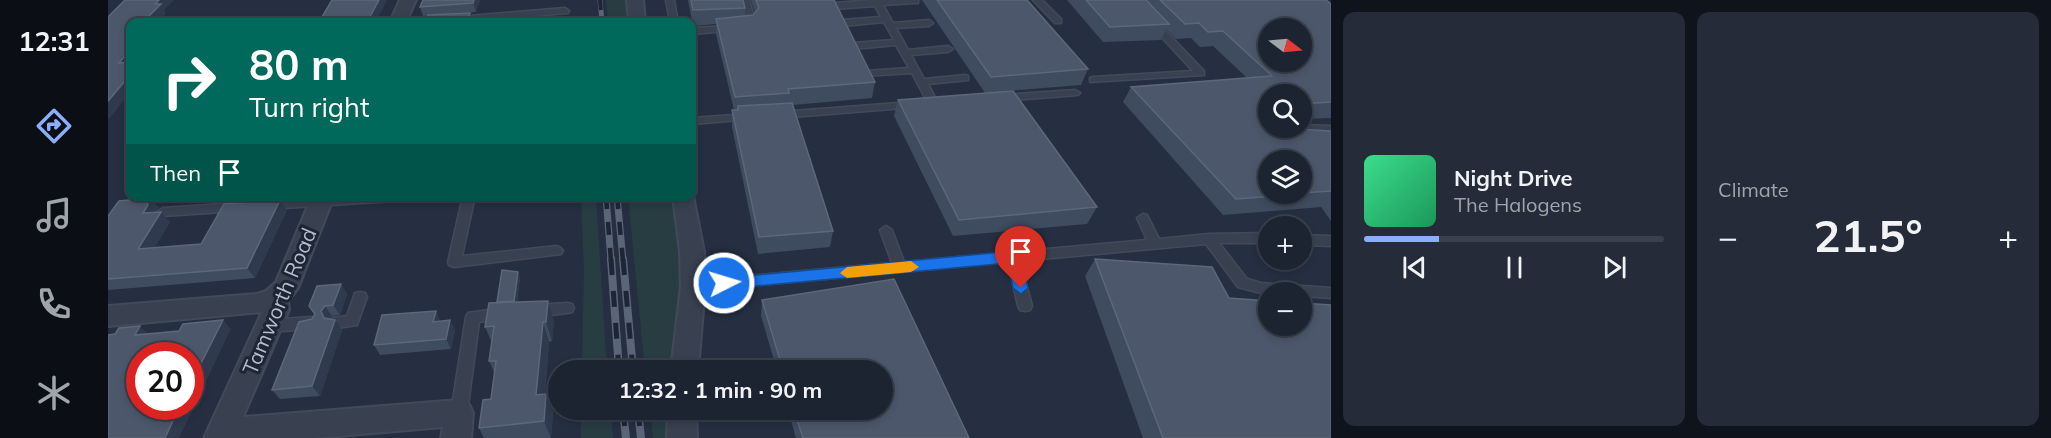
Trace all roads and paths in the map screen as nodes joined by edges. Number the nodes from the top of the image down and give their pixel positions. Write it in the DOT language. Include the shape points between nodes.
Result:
graph roads {
  1 [pos="408,0"];
  2 [pos="635,0"];
  3 [pos="670,0"];
  4 [pos="745,0"];
  5 [pos="1037,0"];
  6 [pos="1131,0"];
  7 [pos="915,1"];
  8 [pos="877,2"];
  9 [pos="835,6"];
  10 [pos="566,11"];
  11 [pos="400,18"];
  12 [pos="527,18"];
  13 [pos="637,18"];
  14 [pos="673,18"];
  15 [pos="1058,21"];
  16 [pos="889,22"];
  17 [pos="842,23"];
  18 [pos="929,23"];
  19 [pos="696,31"];
  20 [pos="900,42"];
  21 [pos="854,46"];
  22 [pos="948,49"];
  23 [pos="905,53"];
  24 [pos="915,70"];
  25 [pos="866,74"];
  26 [pos="965,78"];
  27 [pos="1093,80"];
  28 [pos="922,82"];
  29 [pos="1075,93"];
  30 [pos="992,99"];
  31 [pos="945,102"];
  32 [pos="933,103"];
  33 [pos="772,115"];
  34 [pos="760,116"];
  35 [pos="696,121"];
  36 [pos="1312,128"];
  37 [pos="1331,129"];
  38 [pos="298,201"];
  39 [pos="321,201"];
  40 [pos="468,201"];
  41 [pos="685,201"];
  42 [pos="163,212"];
  43 [pos="1143,218"];
  44 [pos="886,230"];
  45 [pos="1258,238"];
  46 [pos="1209,239"];
  47 [pos="1312,240"];
  48 [pos="1331,241"];
  49 [pos="1155,244"];
  50 [pos="557,251"];
  51 [pos="1014,257"];
  52 [pos="900,268"];
  53 [pos="693,286"];
  54 [pos="1331,293"];
  55 [pos="360,297"];
  56 [pos="275,298"];
  57 [pos="1025,306"];
  58 [pos="567,308"];
  59 [pos="108,316"];
  60 [pos="338,322"];
  61 [pos="313,323"];
  62 [pos="268,326"];
  63 [pos="685,360"];
  64 [pos="682,420"];
  65 [pos="457,425"];
  66 [pos="220,435"];
  67 [pos="682,438"];
  1 -- 11 [label="street"];
  2 -- 13 [label="street"];
  3 -- 14 [label="lane"];
  4 -- 19 [label="lane" via="752,24 748,27"];
  5 -- 15 [label="lane"];
  6 -- 27 [label="lane" via="1201,73"];
  7 -- 8 [label="lane"];
  8 -- 9 [label="lane"];
  8 -- 16 [label="lane"];
  10 -- 12 [label="lane"];
  16 -- 17 [label="lane"];
  16 -- 18 [label="lane"];
  16 -- 20 [label="lane"];
  20 -- 21 [label="lane"];
  20 -- 23 [label="lane"];
  22 -- 23 [label="lane"];
  23 -- 24 [label="lane"];
  24 -- 25 [label="lane"];
  24 -- 28 [label="lane"];
  26 -- 28 [label="lane"];
  28 -- 32 [label="lane"];
  29 -- 30 [label="lane"];
  31 -- 32 [label="lane"];
  32 -- 33 [label="lane"];
  34 -- 35 [label="lane"];
  36 -- 37 [label="lane"];
  38 -- 42 [label="lane"];
  39 -- 56 [label="street, Tamworth Road" via="286,288"];
  40 -- 50 [label="lane" via="454,262"];
  41 -- 53 [label="street"];
  43 -- 49 [label="lane"];
  44 -- 52 [label="lane"];
  45 -- 46 [label="lane"];
  46 -- 49 [label="lane"];
  46 -- 54 [label="lane" via="1243,283"];
  47 -- 48 [label="lane"];
  49 -- 51 [label="lane"];
  51 -- 52 [label="lane"];
  51 -- 57 [label="lane"];
  52 -- 53 [label="lane"];
  53 -- 63 [label="street"];
  55 -- 60 [label="lane" via="352,321"];
  56 -- 59 [label="street" via="257,304"];
  56 -- 62 [label="street, Tamworth Road" via="276,310"];
  58 -- 65 [label="lane" via="473,317"];
  61 -- 62 [label="lane"];
  62 -- 66 [label="street, Tamworth Road"];
  64 -- 67 [label="street"];
  65 -- 66 [label="street"];
}
